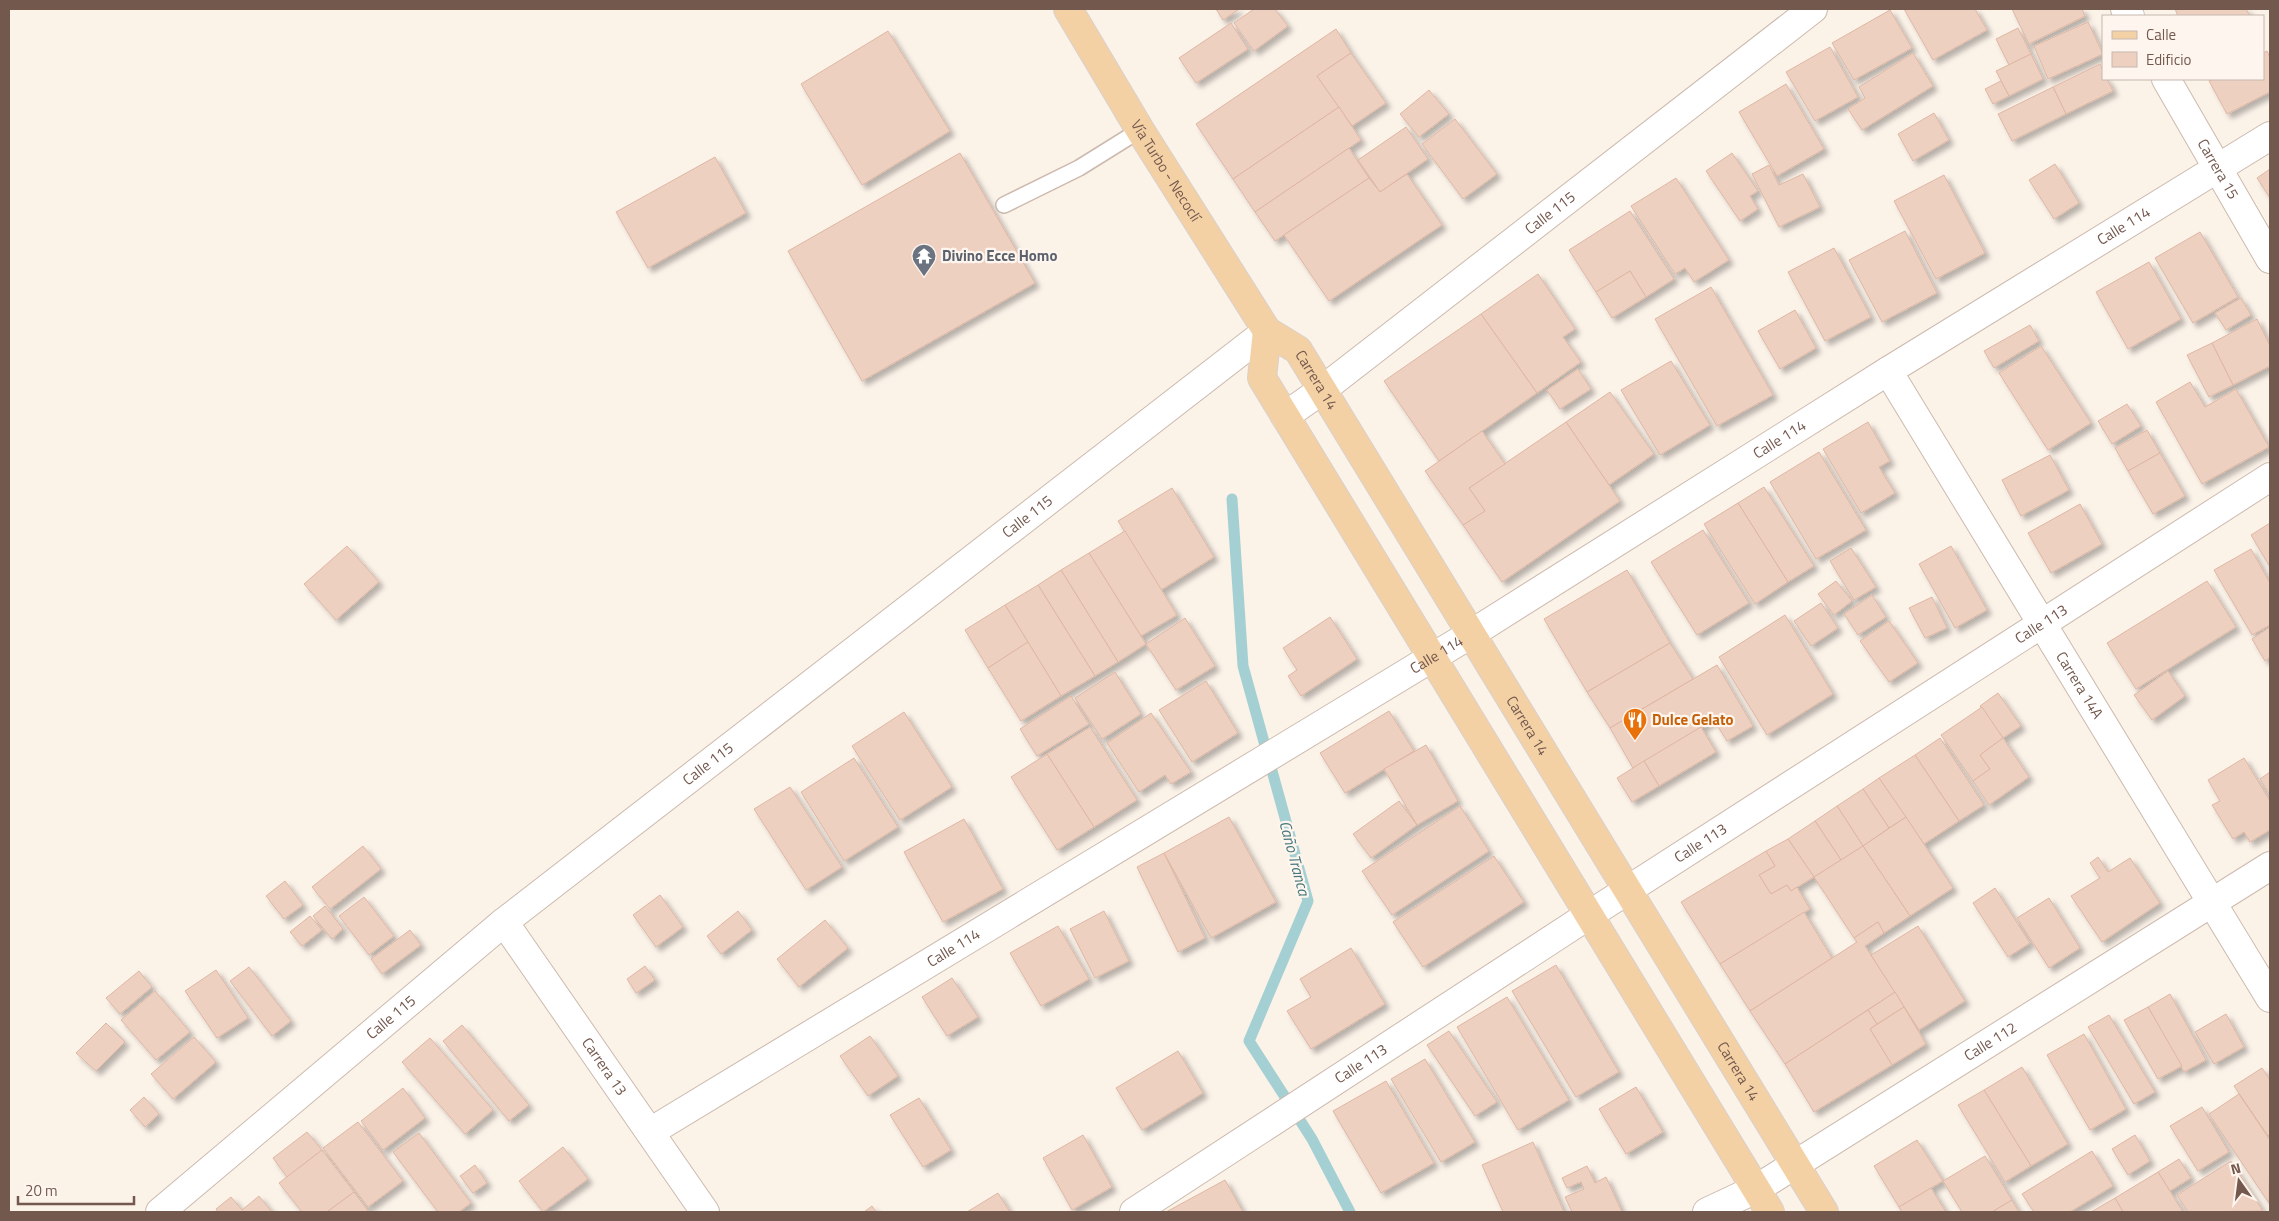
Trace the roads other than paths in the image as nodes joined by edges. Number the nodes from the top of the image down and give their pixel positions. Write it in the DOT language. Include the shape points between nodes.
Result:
graph roads {
  1 [pos="1068,9"];
  2 [pos="1813,9"];
  3 [pos="2167,80"];
  4 [pos="1140,130"];
  5 [pos="2270,136"];
  6 [pos="2218,168"];
  7 [pos="1004,205"];
  8 [pos="2270,259"];
  9 [pos="1267,331"];
  10 [pos="1888,371"];
  11 [pos="1322,390"];
  12 [pos="1285,416"];
  13 [pos="2270,477"];
  14 [pos="2043,623"];
  15 [pos="1471,634"];
  16 [pos="1432,658"];
  17 [pos="2270,866"];
  18 [pos="1628,890"];
  19 [pos="2212,902"];
  20 [pos="1589,915"];
  21 [pos="504,922"];
  22 [pos="2270,998"];
  23 [pos="650,1132"];
  24 [pos="1795,1165"];
  25 [pos="1756,1189"];
  26 [pos="160,1212"];
  27 [pos="705,1212"];
  28 [pos="1134,1212"];
  29 [pos="1707,1212"];
  30 [pos="1770,1212"];
  31 [pos="1824,1212"];
  1 -- 4 [label="main road, Vía Turbo - Necoclí"];
  2 -- 11 [label="street, Calle 115"];
  3 -- 6 [label="street, Carrera 15"];
  4 -- 7 [label="lane" via="1079,168"];
  4 -- 9 [label="main road, Vía Turbo - Necoclí"];
  5 -- 6 [label="street, Calle 114"];
  6 -- 8 [label="street, Carrera 15"];
  6 -- 10 [label="street, Calle 114"];
  9 -- 11 [label="main road, Carrera 14" via="1298,350"];
  9 -- 12 [label="main road" via="1262,378"];
  9 -- 21 [label="street, Calle 115"];
  10 -- 14 [label="street, Carrera 14A"];
  10 -- 15 [label="street, Calle 114"];
  11 -- 12 [label="street, Calle 115"];
  11 -- 15 [label="main road, Carrera 14"];
  12 -- 16 [label="main road"];
  13 -- 14 [label="street, Calle 113"];
  14 -- 18 [label="street, Calle 113"];
  14 -- 19 [label="street, Carrera 14A"];
  15 -- 16 [label="street, Calle 114"];
  15 -- 18 [label="main road, Carrera 14"];
  16 -- 20 [label="main road"];
  16 -- 23 [label="street, Calle 114"];
  17 -- 19 [label="street, Calle 112"];
  18 -- 20 [label="street, Calle 113"];
  18 -- 24 [label="main road, Carrera 14"];
  19 -- 22 [label="street, Carrera 14A"];
  19 -- 24 [label="street, Calle 112"];
  20 -- 25 [label="main road"];
  20 -- 28 [label="street, Calle 113"];
  21 -- 23 [label="street, Carrera 13"];
  21 -- 26 [label="street, Calle 115"];
  23 -- 27 [label="street, Carrera 13"];
  24 -- 25 [label="street, Calle 112"];
  24 -- 31 [label="main road, Carrera 14"];
  25 -- 29 [label="street, Calle 112"];
  25 -- 30 [label="main road"];
}
